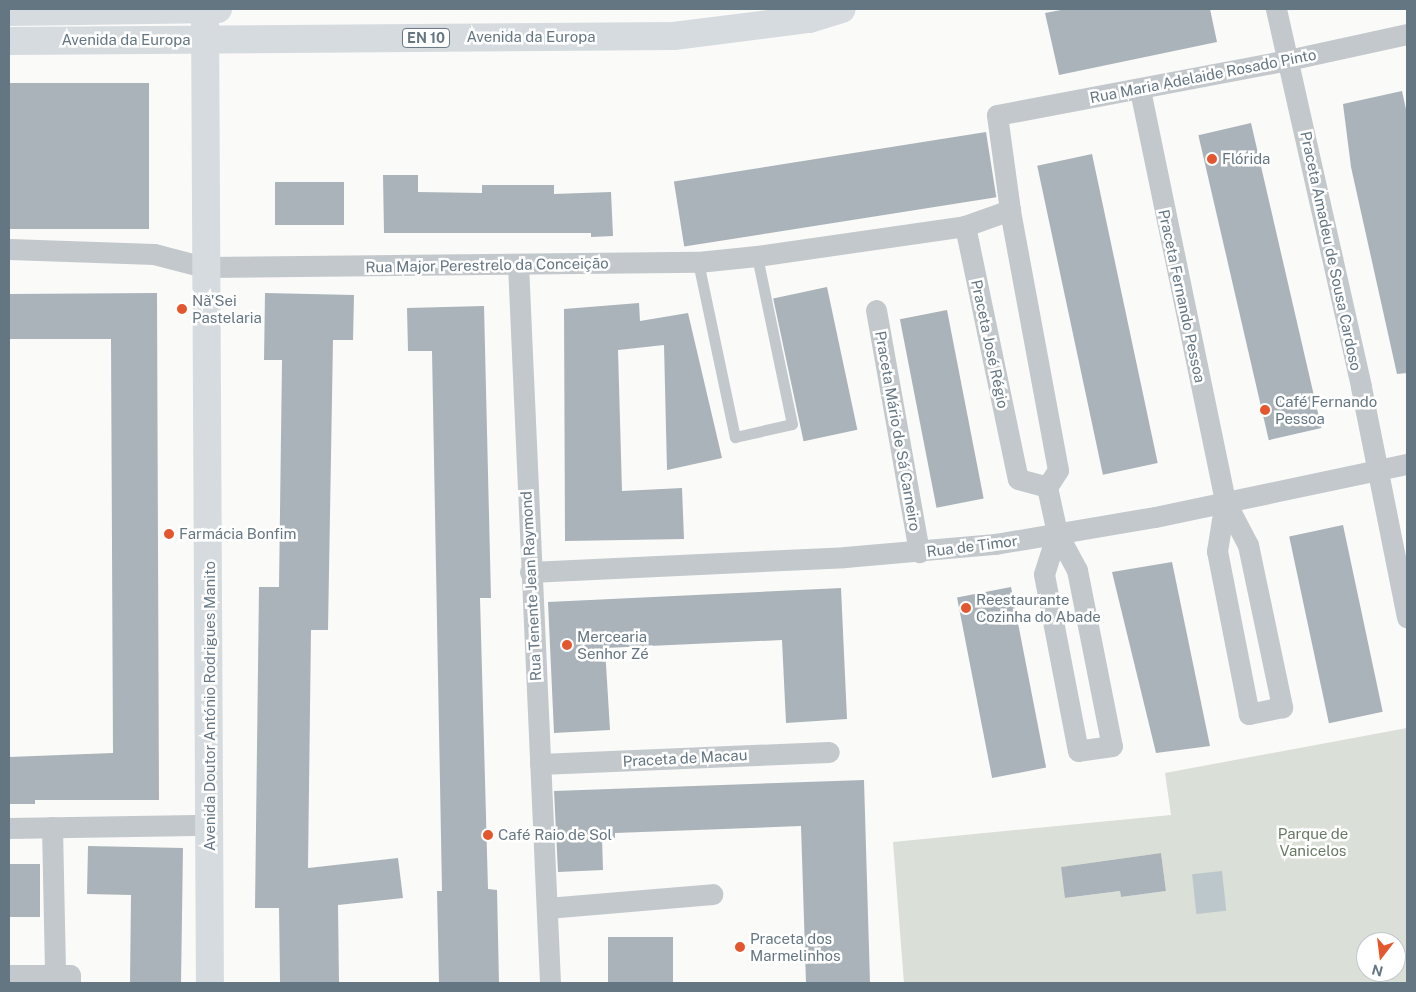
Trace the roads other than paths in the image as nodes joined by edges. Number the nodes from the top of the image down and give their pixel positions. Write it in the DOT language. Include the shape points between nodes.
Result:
graph roads {
  1 [pos="205,9"];
  2 [pos="218,9"];
  3 [pos="842,9"];
  4 [pos="1276,9"];
  5 [pos="9,12"];
  6 [pos="1407,34"];
  7 [pos="9,41"];
  8 [pos="1288,60"];
  9 [pos="1140,90"];
  10 [pos="1010,210"];
  11 [pos="965,226"];
  12 [pos="9,249"];
  13 [pos="757,256"];
  14 [pos="698,262"];
  15 [pos="518,264"];
  16 [pos="204,267"];
  17 [pos="876,310"];
  18 [pos="1407,464"];
  19 [pos="1378,470"];
  20 [pos="1047,487"];
  21 [pos="1225,502"];
  22 [pos="1057,533"];
  23 [pos="919,552"];
  24 [pos="530,572"];
  25 [pos="1407,618"];
  26 [pos="830,752"];
  27 [pos="540,764"];
  28 [pos="210,825"];
  29 [pos="52,827"];
  30 [pos="9,828"];
  31 [pos="712,894"];
  32 [pos="547,908"];
  33 [pos="9,975"];
  34 [pos="62,979"];
  35 [pos="210,983"];
  36 [pos="550,983"];
  1 -- 16 [label="main road, Avenida Doutor António Rodrigues Manito"];
  2 -- 5 [label="main road, Avenida da Europa"];
  3 -- 7 [label="main road, Avenida da Europa / EN 10" via="809,19 674,36"];
  4 -- 8 [label="street, Praceta Amadeu de Sousa Cardoso"];
  6 -- 8 [label="street, Rua Maria Adelaide Rosado Pinto"];
  8 -- 9 [label="street, Rua Maria Adelaide Rosado Pinto"];
  8 -- 19 [label="street, Praceta Amadeu de Sousa Cardoso"];
  9 -- 10 [label="street, Rua Maria Adelaide Rosado Pinto" via="997,115"];
  9 -- 21 [label="street, Praceta Fernando Pessoa"];
  10 -- 11 [label="street"];
  10 -- 20 [label="street" via="1058,470"];
  11 -- 13 [label="street, Rua Major Perestrelo da Conceição"];
  11 -- 20 [label="street, Praceta José Régio" via="1018,478"];
  12 -- 16 [label="street, Rua Major Perestrelo da Conceição" via="154,254"];
  13 -- 14 [label="street, Rua Major Perestrelo da Conceição"];
  13 -- 14 [label="lane" via="792,424 735,437"];
  14 -- 15 [label="street, Rua Major Perestrelo da Conceição"];
  15 -- 16 [label="street, Rua Major Perestrelo da Conceição"];
  15 -- 24 [label="street, Rua Tenente Jean Raymond"];
  16 -- 28 [label="main road, Avenida Doutor António Rodrigues Manito"];
  17 -- 23 [label="street, Praceta Mário de Sá Carneiro"];
  18 -- 19 [label="street, Rua de Timor"];
  19 -- 21 [label="street, Rua de Timor"];
  19 -- 25 [label="street, Praceta Amadeu de Sousa Cardoso"];
  20 -- 22 [label="street"];
  21 -- 21 [label="street" via="1217,551 1249,714 1282,707 1248,545"];
  21 -- 22 [label="street, Rua de Timor"];
  22 -- 22 [label="street" via="1044,574 1078,751 1112,746 1077,570"];
  22 -- 23 [label="street, Rua de Timor"];
  23 -- 24 [label="street, Rua de Timor"];
  24 -- 27 [label="street, Rua Tenente Jean Raymond"];
  26 -- 27 [label="street, Praceta de Macau"];
  27 -- 32 [label="street, Rua Tenente Jean Raymond"];
  28 -- 29 [label="street"];
  28 -- 35 [label="main road, Avenida Doutor António Rodrigues Manito"];
  29 -- 30 [label="street"];
  29 -- 34 [label="street"];
  31 -- 32 [label="street"];
  32 -- 36 [label="street, Rua Tenente Jean Raymond"];
  33 -- 34 [label="street"];
}
